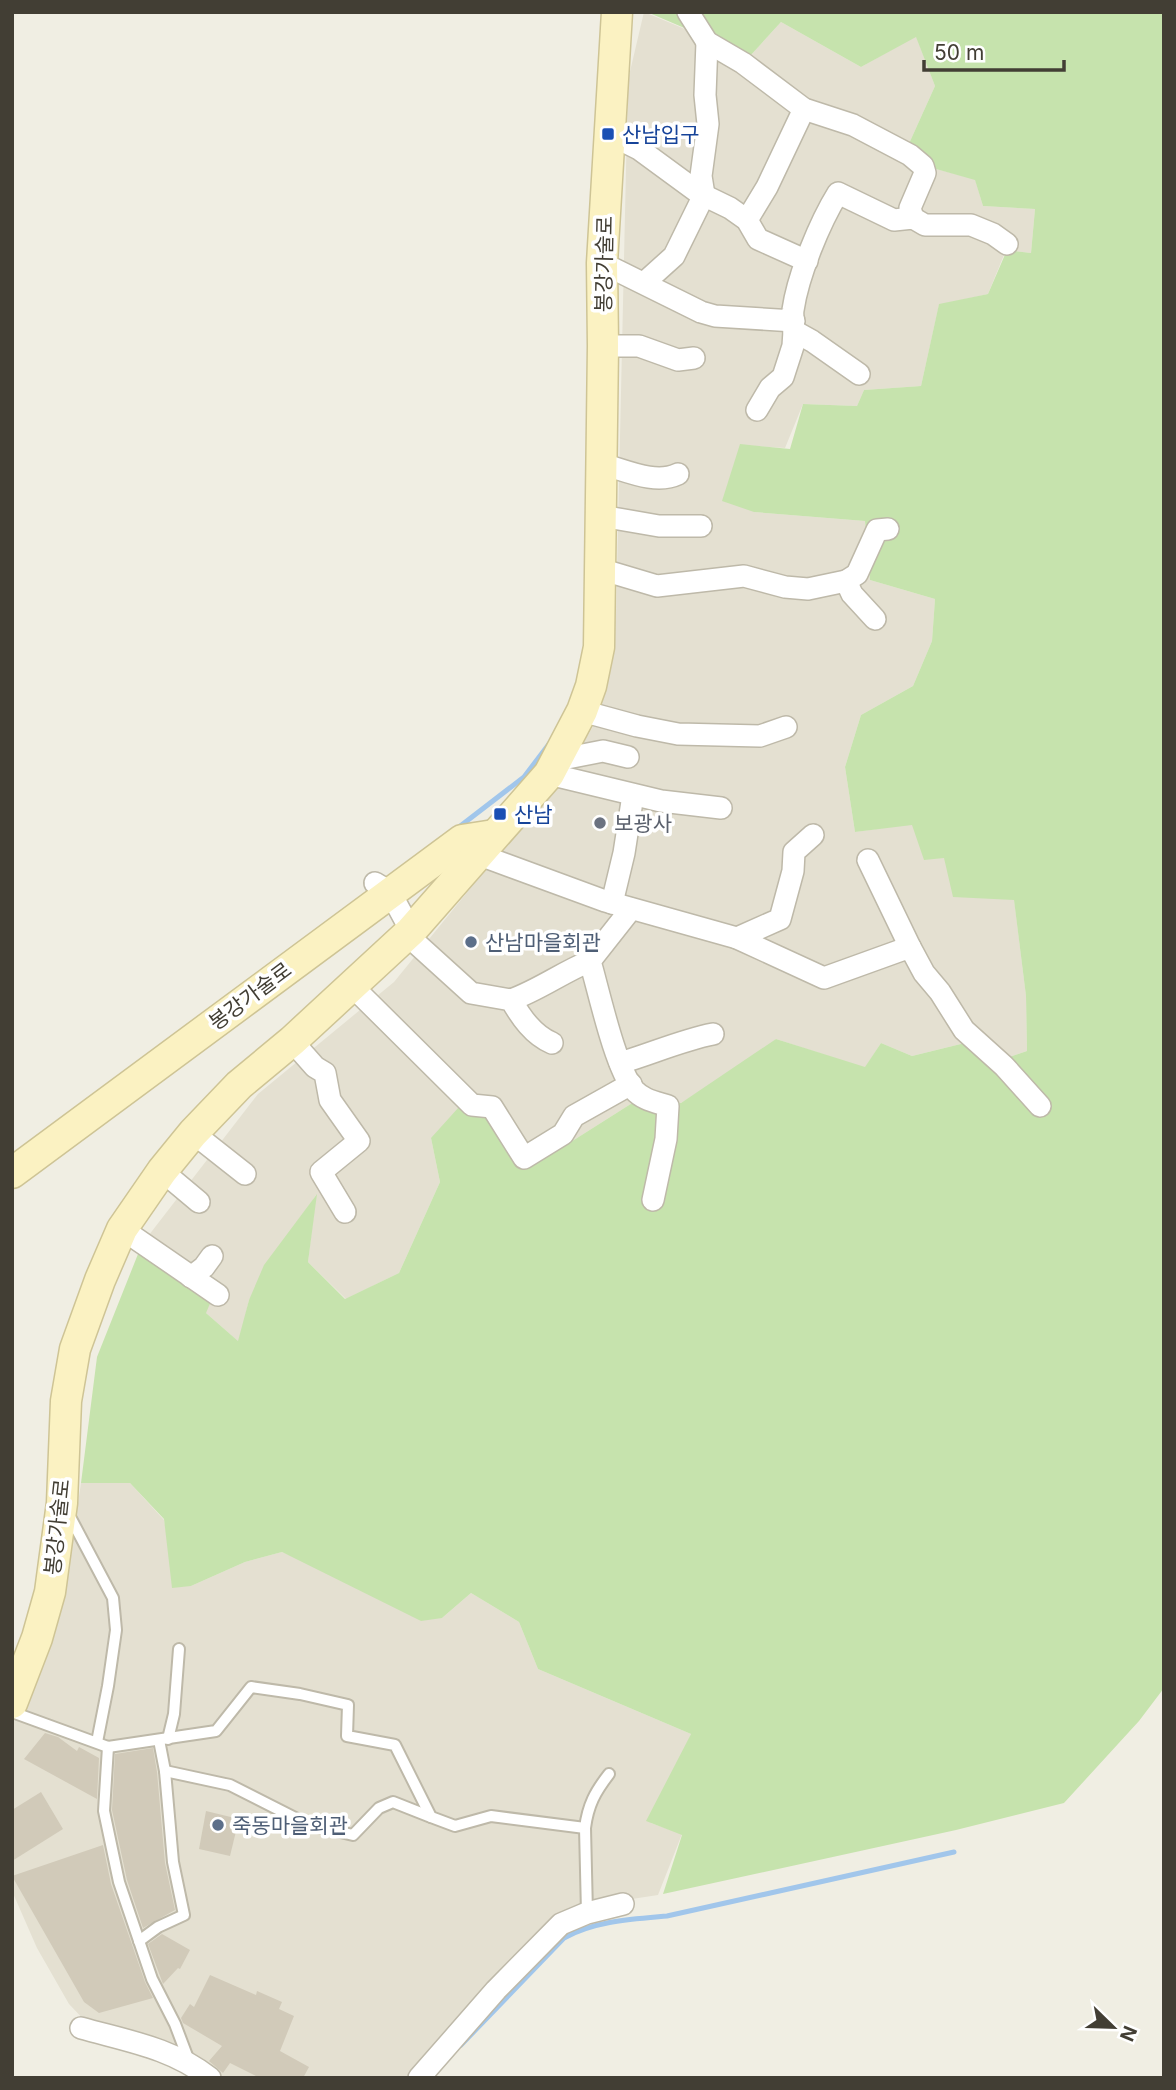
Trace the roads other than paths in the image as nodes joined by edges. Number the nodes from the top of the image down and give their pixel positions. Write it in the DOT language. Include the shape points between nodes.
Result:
graph roads {
  1 [pos="617,12"];
  2 [pos="688,12"];
  3 [pos="707,42"];
  4 [pos="804,109"];
  5 [pos="609,134"];
  6 [pos="704,195"];
  7 [pos="914,218"];
  8 [pos="747,220"];
  9 [pos="1007,244"];
  10 [pos="807,261"];
  11 [pos="602,263"];
  12 [pos="644,283"];
  13 [pos="794,326"];
  14 [pos="603,346"];
  15 [pos="694,358"];
  16 [pos="859,373"];
  17 [pos="757,410"];
  18 [pos="602,464"];
  19 [pos="678,474"];
  20 [pos="601,516"];
  21 [pos="701,526"];
  22 [pos="888,529"];
  23 [pos="600,569"];
  24 [pos="846,581"];
  25 [pos="875,619"];
  26 [pos="582,712"];
  27 [pos="786,727"];
  28 [pos="628,757"];
  29 [pos="553,767"];
  30 [pos="633,794"];
  31 [pos="722,808"];
  32 [pos="813,835"];
  33 [pos="486,845"];
  34 [pos="868,859"];
  35 [pos="384,888"];
  36 [pos="621,906"];
  37 [pos="409,933"];
  38 [pos="737,938"];
  39 [pos="910,947"];
  40 [pos="590,961"];
  41 [pos="353,987"];
  42 [pos="510,1000"];
  43 [pos="713,1034"];
  44 [pos="292,1041"];
  45 [pos="552,1043"];
  46 [pos="620,1063"];
  47 [pos="632,1087"];
  48 [pos="1040,1107"];
  49 [pos="193,1133"];
  50 [pos="162,1171"];
  51 [pos="12,1173"];
  52 [pos="245,1174"];
  53 [pos="653,1200"];
  54 [pos="199,1202"];
  55 [pos="345,1212"];
  56 [pos="122,1228"];
  57 [pos="212,1256"];
  58 [pos="191,1277"];
  59 [pos="218,1294"];
  60 [pos="62,1503"];
  61 [pos="179,1649"];
  62 [pos="12,1703"];
  63 [pos="12,1712"];
  64 [pos="164,1740"];
  65 [pos="97,1742"];
  66 [pos="108,1746"];
  67 [pos="165,1771"];
  68 [pos="609,1774"];
  69 [pos="431,1817"];
  70 [pos="584,1828"];
  71 [pos="623,1904"];
  72 [pos="587,1913"];
  73 [pos="139,1941"];
  74 [pos="81,2028"];
  75 [pos="190,2062"];
  76 [pos="210,2078"];
  77 [pos="419,2078"];
  1 -- 5 [label="street, 봉강가술로"];
  2 -- 3 [label="street"];
  3 -- 4 [label="street"];
  3 -- 6 [label="street"];
  4 -- 7 [label="street" via="853,125 923,166 925,173 910,208"];
  4 -- 8 [label="street"];
  5 -- 6 [label="street" via="639,149"];
  5 -- 11 [label="street, 봉강가술로"];
  6 -- 8 [label="street"];
  6 -- 12 [label="street" via="674,256"];
  7 -- 9 [label="street" via="925,225 971,225"];
  7 -- 10 [label="street" via="894,220 838,193 824,215"];
  8 -- 10 [label="street" via="758,239"];
  10 -- 13 [label="street" via="793,311"];
  11 -- 12 [label="street"];
  11 -- 14 [label="street, 봉강가술로"];
  12 -- 13 [label="street" via="701,312"];
  13 -- 16 [label="street"];
  13 -- 17 [label="street" via="783,377"];
  14 -- 15 [label="street" via="639,346 678,360"];
  14 -- 18 [label="street, 봉강가술로"];
  18 -- 19 [label="street" via="655,478"];
  18 -- 20 [label="street, 봉강가술로"];
  20 -- 21 [label="street" via="659,526"];
  20 -- 23 [label="street, 봉강가술로"];
  22 -- 24 [label="street" via="877,530 857,574"];
  23 -- 24 [label="street" via="657,586 750,568 785,587 808,590"];
  23 -- 26 [label="street, 봉강가술로" via="598,647"];
  24 -- 25 [label="street"];
  26 -- 27 [label="street" via="678,734 760,736"];
  26 -- 29 [label="street, 봉강가술로"];
  28 -- 29 [label="street" via="603,751"];
  29 -- 30 [label="street"];
  29 -- 33 [label="street, 봉강가술로"];
  30 -- 31 [label="street"];
  30 -- 36 [label="street"];
  32 -- 38 [label="street" via="794,852 780,919"];
  33 -- 35 [label="street, 봉강가술로" via="462,840"];
  33 -- 36 [label="street"];
  33 -- 37 [label="street, 봉강가술로"];
  34 -- 39 [label="street"];
  35 -- 37 [label="street"];
  35 -- 51 [label="street, 봉강가술로"];
  36 -- 38 [label="street"];
  36 -- 40 [label="street"];
  37 -- 41 [label="street, 봉강가술로"];
  37 -- 42 [label="street" via="471,993"];
  38 -- 39 [label="street" via="824,978"];
  39 -- 48 [label="street" via="964,1030"];
  40 -- 42 [label="street"];
  40 -- 46 [label="street"];
  41 -- 44 [label="street, 봉강가술로"];
  41 -- 47 [label="street" via="472,1105 492,1107 524,1158 563,1134 574,1116"];
  42 -- 45 [label="street" via="521,1018"];
  43 -- 46 [label="street"];
  44 -- 49 [label="street, 봉강가술로" via="239,1085"];
  44 -- 55 [label="street" via="325,1073 330,1100 359,1141 321,1172"];
  46 -- 47 [label="street"];
  47 -- 53 [label="street" via="644,1099 668,1106"];
  49 -- 50 [label="street, 봉강가술로"];
  49 -- 52 [label="street"];
  50 -- 54 [label="street"];
  50 -- 56 [label="street, 봉강가술로"];
  56 -- 58 [label="street"];
  56 -- 60 [label="street, 봉강가술로" via="75,1349 66,1401"];
  57 -- 58 [label="street"];
  58 -- 59 [label="street"];
  60 -- 62 [label="street, 봉강가술로" via="50,1592"];
  60 -- 65 [label="lane" via="113,1598 116,1630"];
  61 -- 64 [label="lane" via="174,1714"];
  63 -- 65 [label="lane"];
  64 -- 66 [label="lane"];
  64 -- 67 [label="lane"];
  64 -- 69 [label="lane" via="216,1731 251,1687 348,1705 347,1736 395,1745"];
  65 -- 66 [label="lane"];
  66 -- 73 [label="lane" via="104,1811 119,1881"];
  67 -- 69 [label="lane" via="230,1785 307,1824 353,1835 379,1808 393,1802"];
  67 -- 73 [label="lane" via="173,1862 184,1915"];
  68 -- 70 [label="lane" via="593,1794"];
  69 -- 70 [label="lane" via="455,1826 491,1816"];
  70 -- 72 [label="lane"];
  71 -- 72 [label="street"];
  72 -- 77 [label="street" via="561,1924"];
  73 -- 75 [label="lane"];
  74 -- 75 [label="street"];
  75 -- 76 [label="street"];
}
